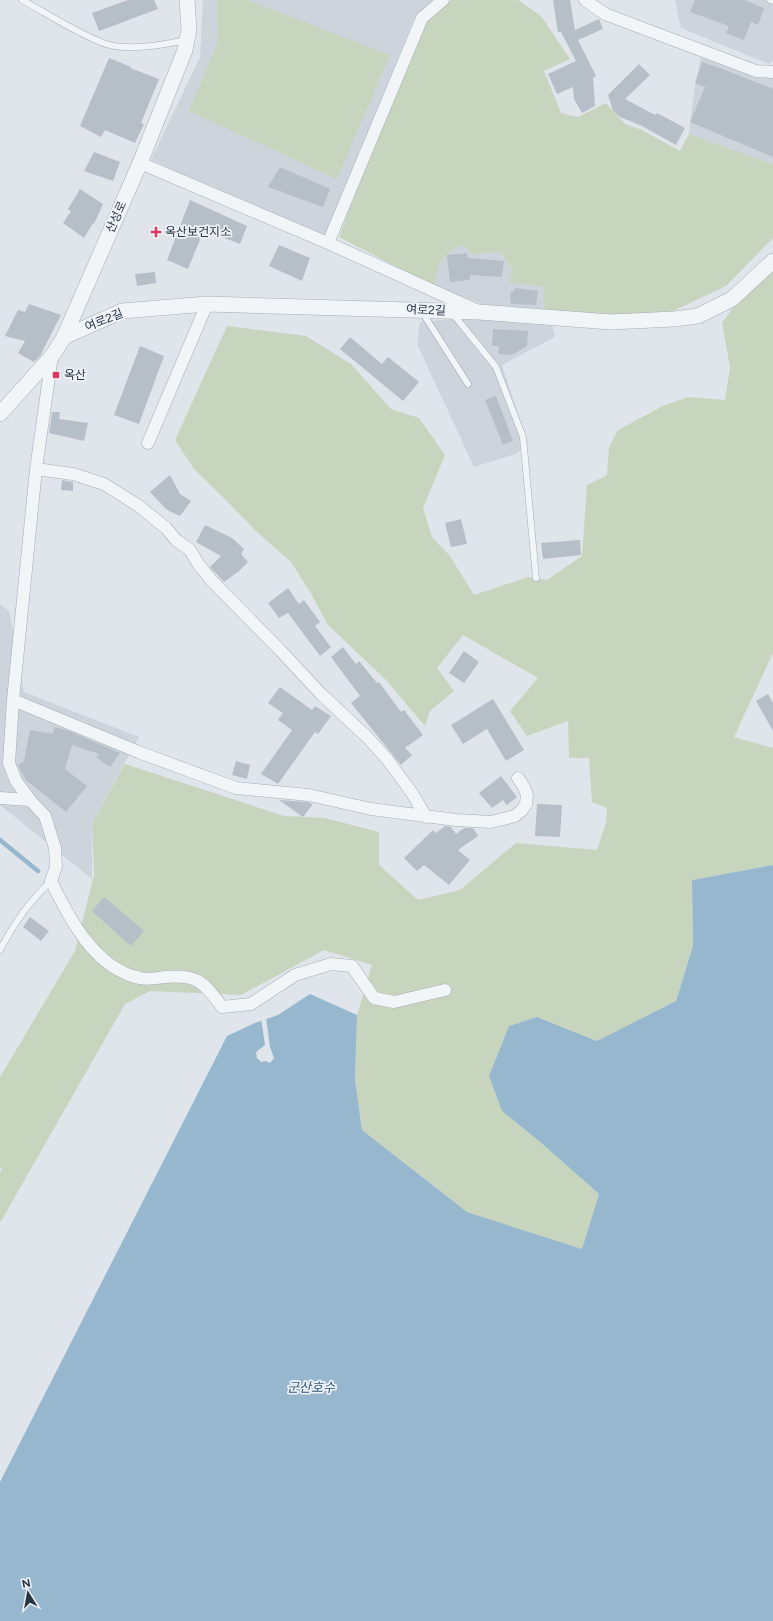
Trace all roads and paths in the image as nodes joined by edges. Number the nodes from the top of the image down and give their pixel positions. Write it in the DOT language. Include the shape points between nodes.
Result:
graph roads {
  1 [pos="22,0"];
  2 [pos="188,0"];
  3 [pos="443,0"];
  4 [pos="585,0"];
  5 [pos="770,0"];
  6 [pos="773,1"];
  7 [pos="187,40"];
  8 [pos="773,72"];
  9 [pos="140,163"];
  10 [pos="328,243"];
  11 [pos="773,261"];
  12 [pos="207,304"];
  13 [pos="421,310"];
  14 [pos="451,311"];
  15 [pos="479,312"];
  16 [pos="64,337"];
  17 [pos="52,356"];
  18 [pos="468,384"];
  19 [pos="0,414"];
  20 [pos="148,443"];
  21 [pos="36,469"];
  22 [pos="536,578"];
  23 [pos="13,700"];
  24 [pos="518,778"];
  25 [pos="0,798"];
  26 [pos="30,800"];
  27 [pos="426,817"];
  28 [pos="51,881"];
  29 [pos="0,950"];
  30 [pos="446,990"];
  1 -- 7 [label="lane" via="108,45 132,47"];
  2 -- 7 [label="street, 산성로"];
  3 -- 10 [label="street" via="422,18"];
  4 -- 8 [label="street" via="605,14 756,71"];
  5 -- 6 [label="lane"];
  7 -- 9 [label="street, 산성로"];
  9 -- 10 [label="street"];
  9 -- 16 [label="street, 산성로"];
  10 -- 15 [label="street"];
  11 -- 15 [label="street, 여로2길" via="732,299 698,316 611,322"];
  12 -- 13 [label="street, 여로2길"];
  12 -- 16 [label="street, 여로2길" via="122,311"];
  12 -- 20 [label="street"];
  13 -- 14 [label="street, 여로2길"];
  13 -- 18 [label="lane"];
  14 -- 15 [label="street, 여로2길"];
  14 -- 22 [label="lane" via="496,367 523,437"];
  16 -- 17 [label="street, 산성로"];
  17 -- 19 [label="street, 산성로"];
  17 -- 21 [label="street"];
  21 -- 23 [label="street"];
  21 -- 27 [label="street" via="73,474 104,484 139,506 166,528 176,540 190,550 212,581 321,694 368,738 400,776"];
  23 -- 26 [label="street" via="8,763 16,781"];
  23 -- 27 [label="street" via="141,753 236,788 309,795 371,809"];
  24 -- 27 [label="street" via="527,795 526,804 515,816 491,822"];
  25 -- 26 [label="street"];
  26 -- 28 [label="street" via="45,816 55,848 56,867"];
  28 -- 29 [label="lane" via="27,906"];
  28 -- 30 [label="street" via="67,914 104,960 122,972 141,979 181,975 192,978 208,988 222,1007 251,1004 295,975 331,964 352,966 374,998 394,1002"];
}
